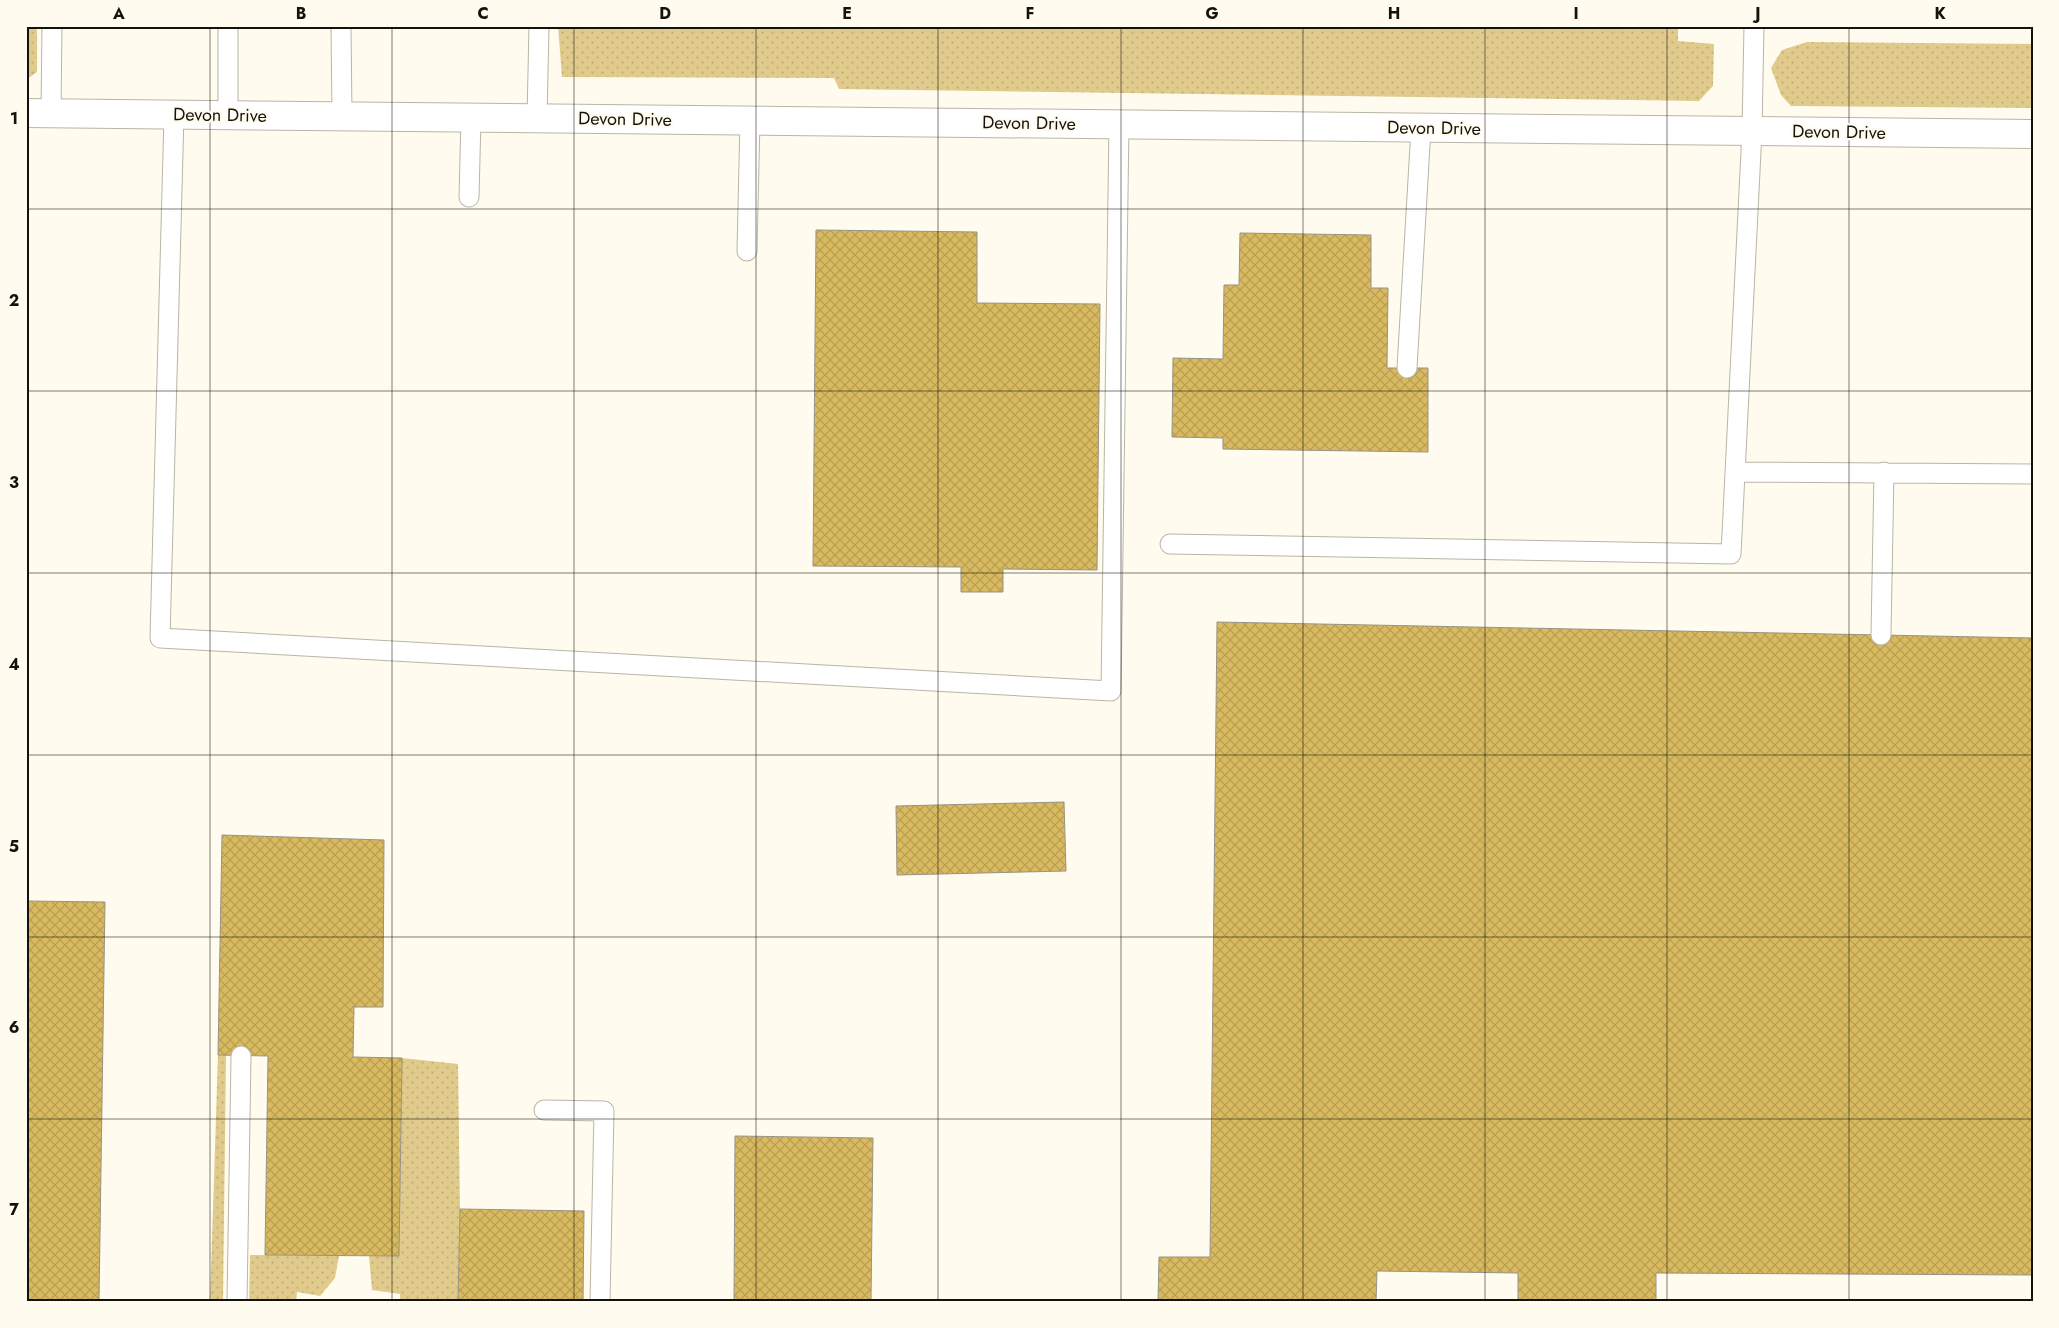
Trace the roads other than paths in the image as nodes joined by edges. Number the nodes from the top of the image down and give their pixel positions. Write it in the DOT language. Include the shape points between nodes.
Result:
graph roads {
  1 [pos="52,26"];
  2 [pos="228,26"];
  3 [pos="341,26"];
  4 [pos="539,26"];
  5 [pos="1754,26"];
  6 [pos="39,113"];
  7 [pos="174,115"];
  8 [pos="228,115"];
  9 [pos="342,116"];
  10 [pos="471,118"];
  11 [pos="537,118"];
  12 [pos="750,120"];
  13 [pos="1119,124"];
  14 [pos="1422,128"];
  15 [pos="1752,131"];
  16 [pos="2033,134"];
  17 [pos="469,197"];
  18 [pos="746,251"];
  19 [pos="1407,368"];
  20 [pos="1735,472"];
  21 [pos="1884,472"];
  22 [pos="2033,474"];
  23 [pos="1170,544"];
  24 [pos="1881,635"];
  25 [pos="242,1056"];
  26 [pos="544,1110"];
  27 [pos="237,1302"];
  28 [pos="600,1302"];
  1 -- 6 [label="lane"];
  2 -- 8 [label="lane"];
  3 -- 9 [label="lane"];
  4 -- 11 [label="lane"];
  5 -- 15 [label="lane"];
  6 -- 7 [label="street, Devon Drive"];
  7 -- 8 [label="street, Devon Drive"];
  7 -- 13 [label="lane" via="160,638 1111,691"];
  8 -- 9 [label="street, Devon Drive"];
  9 -- 10 [label="street, Devon Drive"];
  10 -- 11 [label="street, Devon Drive"];
  10 -- 17 [label="lane"];
  11 -- 12 [label="street, Devon Drive"];
  12 -- 13 [label="street, Devon Drive"];
  12 -- 18 [label="lane"];
  13 -- 14 [label="street, Devon Drive"];
  14 -- 15 [label="street, Devon Drive"];
  14 -- 19 [label="lane"];
  15 -- 16 [label="street, Devon Drive"];
  15 -- 20 [label="lane"];
  20 -- 21 [label="lane"];
  20 -- 23 [label="lane" via="1731,554"];
  21 -- 22 [label="lane"];
  21 -- 24 [label="lane"];
  25 -- 27 [label="lane"];
  26 -- 28 [label="lane" via="604,1111"];
}
